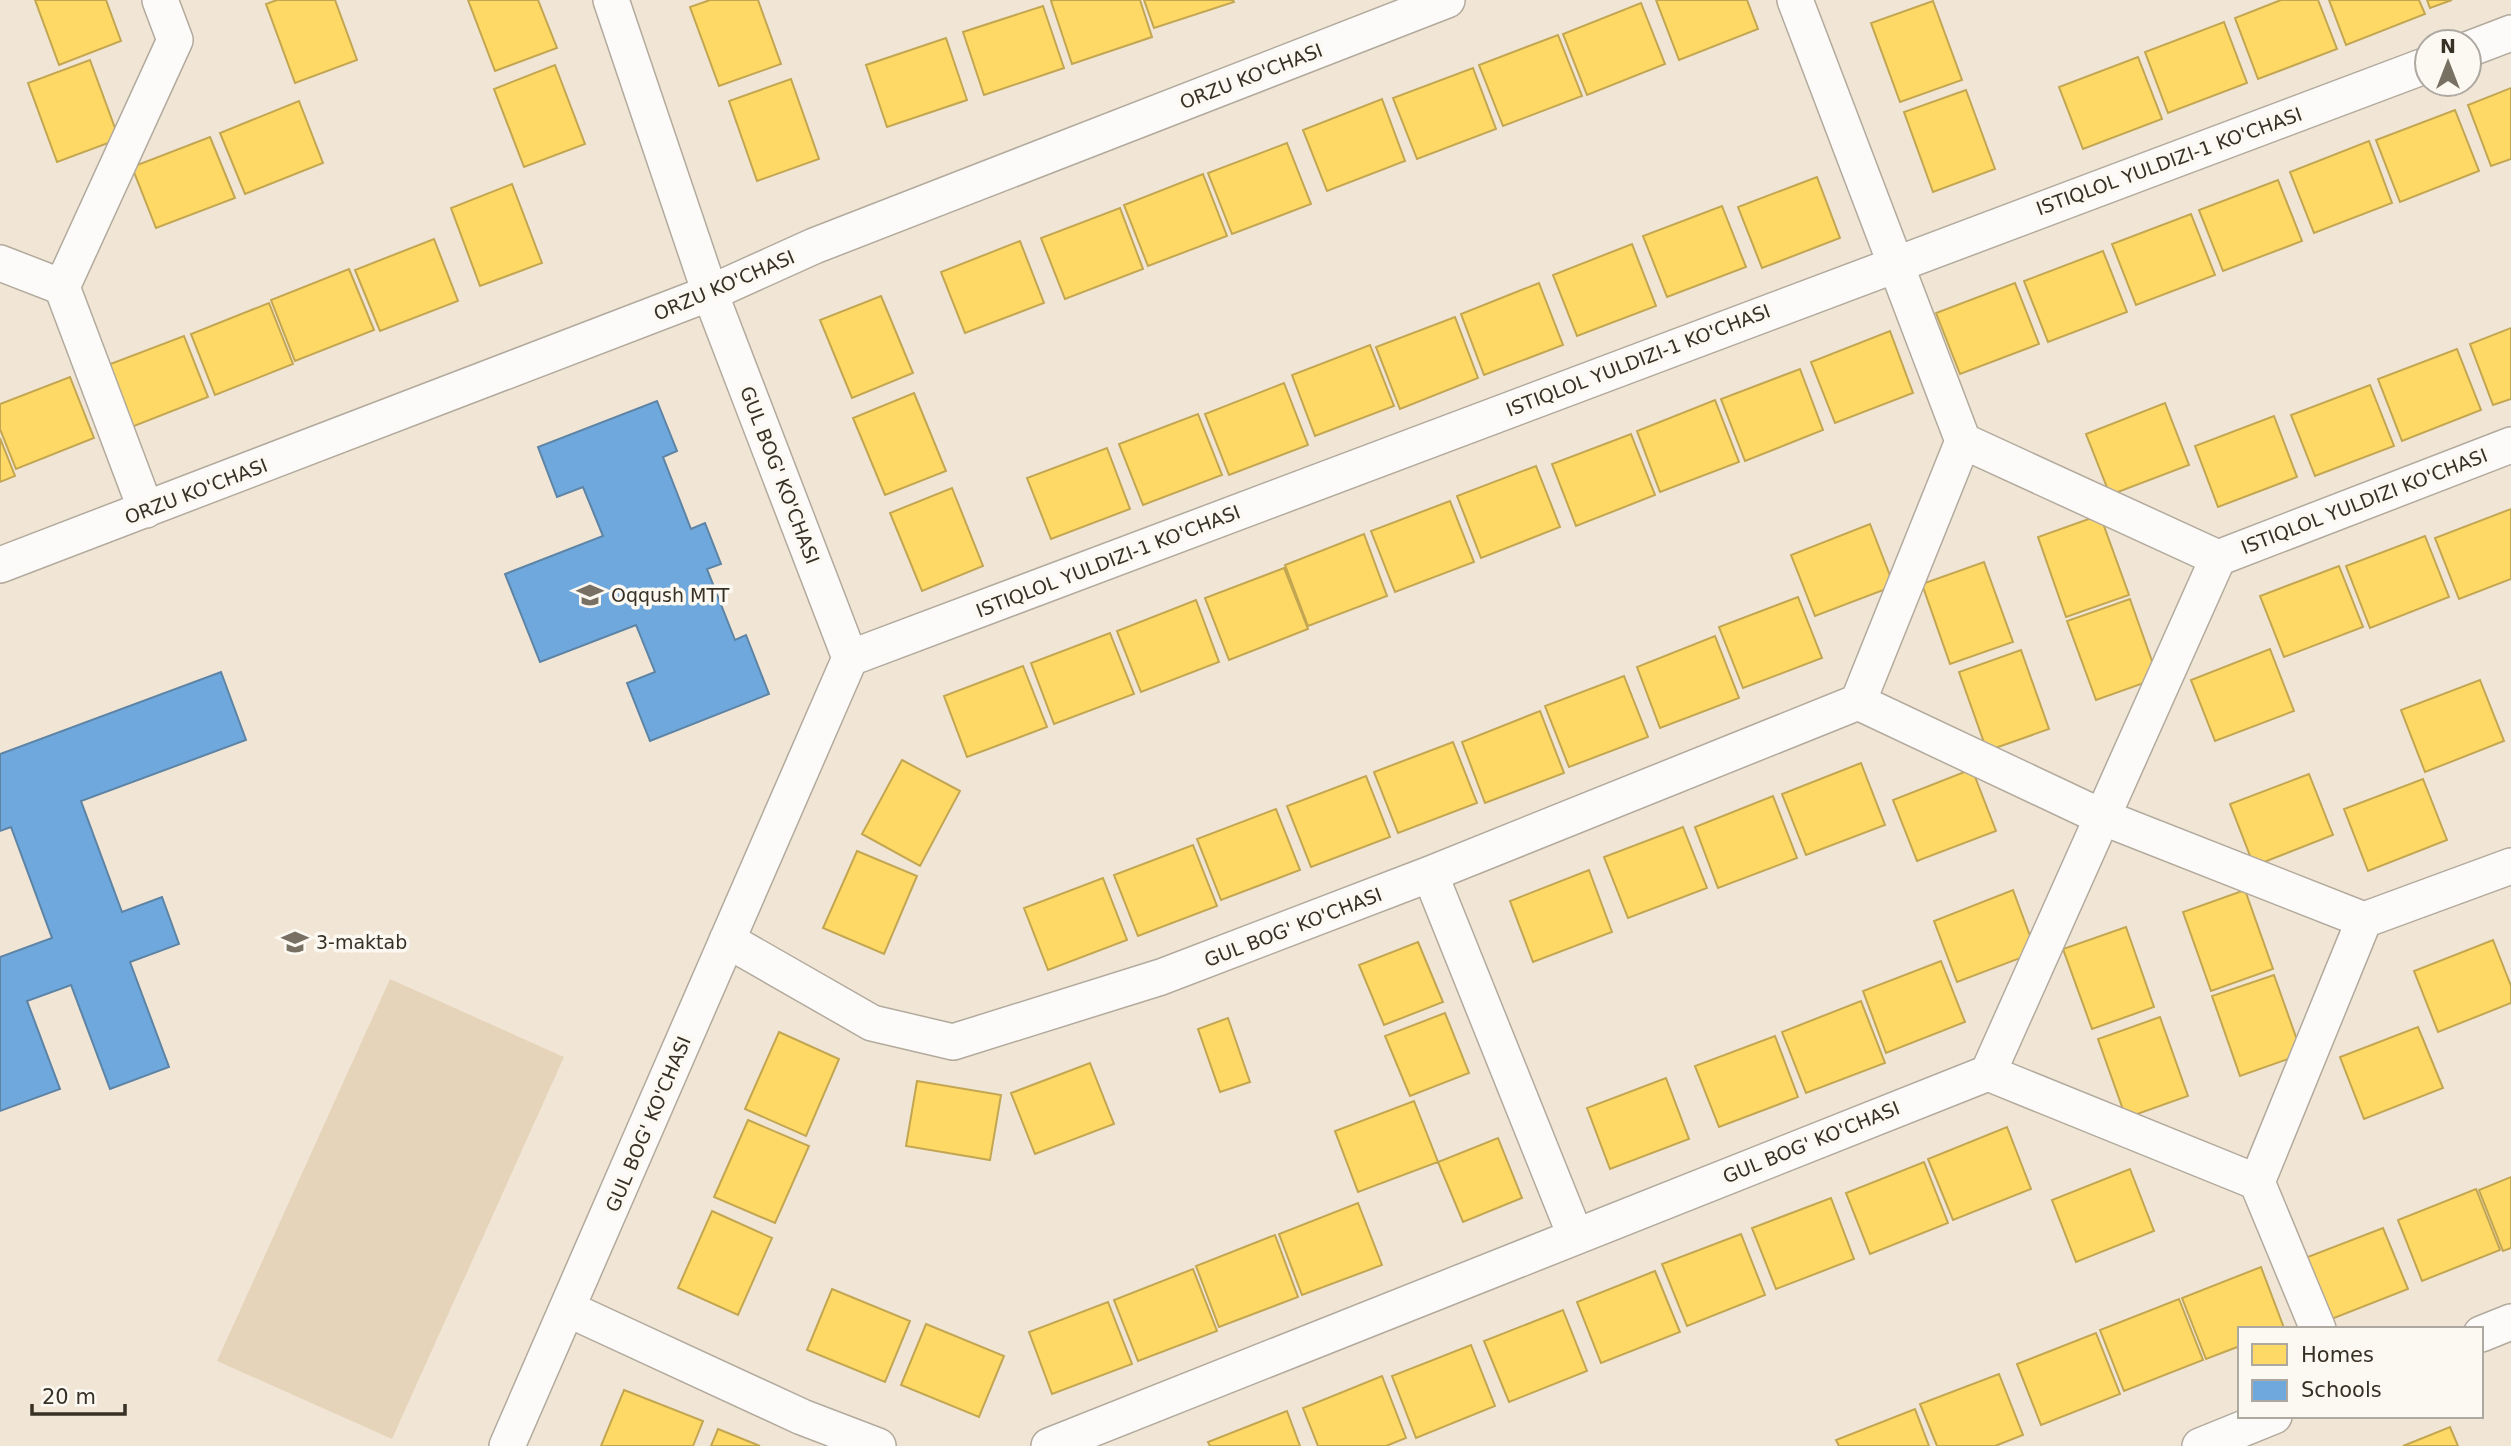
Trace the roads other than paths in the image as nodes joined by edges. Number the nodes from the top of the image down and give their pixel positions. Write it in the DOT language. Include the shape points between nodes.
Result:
graph roads {
  1 [pos="160,0"];
  2 [pos="611,0"];
  3 [pos="1447,0"];
  4 [pos="1795,0"];
  5 [pos="2511,33"];
  6 [pos="2483,44"];
  7 [pos="2413,70"];
  8 [pos="0,263"];
  9 [pos="1894,264"];
  10 [pos="62,287"];
  11 [pos="710,293"];
  12 [pos="1963,440"];
  13 [pos="2511,444"];
  14 [pos="146,510"];
  15 [pos="2218,558"];
  16 [pos="0,565"];
  17 [pos="850,658"];
  18 [pos="1858,702"];
  19 [pos="2102,817"];
  20 [pos="2511,866"];
  21 [pos="1430,874"];
  22 [pos="2364,920"];
  23 [pos="727,940"];
  24 [pos="1988,1073"];
  25 [pos="2257,1182"];
  26 [pos="1575,1235"];
  27 [pos="568,1309"];
  28 [pos="2511,1322"];
  29 [pos="2317,1327"];
  30 [pos="2483,1333"];
  31 [pos="2269,1418"];
  32 [pos="507,1446"];
  33 [pos="878,1446"];
  34 [pos="1049,1446"];
  35 [pos="2200,1446"];
  1 -- 10 [label="street" via="175,40"];
  2 -- 11 [label="street, GUL BOG' KO'CHASI"];
  3 -- 11 [label="street, ORZU KO'CHASI" via="814,246"];
  4 -- 9 [label="street"];
  5 -- 6 [label="street"];
  7 -- 9 [label="street, ISTIQLOL YULDIZI-1 KO'CHASI"];
  8 -- 10 [label="street"];
  9 -- 12 [label="street"];
  9 -- 17 [label="street, ISTIQLOL YULDIZI-1 KO'CHASI"];
  10 -- 14 [label="street"];
  11 -- 14 [label="street, ORZU KO'CHASI"];
  11 -- 17 [label="street, GUL BOG' KO'CHASI"];
  12 -- 15 [label="street"];
  12 -- 18 [label="street"];
  13 -- 15 [label="street, ISTIQLOL YULDIZI KO'CHASI"];
  14 -- 16 [label="street, ORZU KO'CHASI"];
  15 -- 19 [label="street"];
  17 -- 23 [label="street, GUL BOG' KO'CHASI"];
  18 -- 19 [label="street"];
  18 -- 21 [label="street, GUL BOG' KO'CHASI"];
  19 -- 22 [label="street"];
  19 -- 24 [label="street"];
  20 -- 22 [label="street"];
  21 -- 23 [label="street, GUL BOG' KO'CHASI" via="1161,977 953,1042 872,1023"];
  21 -- 26 [label="street"];
  22 -- 25 [label="street"];
  23 -- 27 [label="street, GUL BOG' KO'CHASI"];
  24 -- 25 [label="street"];
  24 -- 26 [label="street, GUL BOG' KO'CHASI"];
  25 -- 29 [label="street"];
  26 -- 34 [label="street, GUL BOG' KO'CHASI"];
  27 -- 32 [label="street, GUL BOG' KO'CHASI"];
  27 -- 33 [label="street" via="802,1417"];
  28 -- 30 [label="street"];
  31 -- 35 [label="street"];
}
